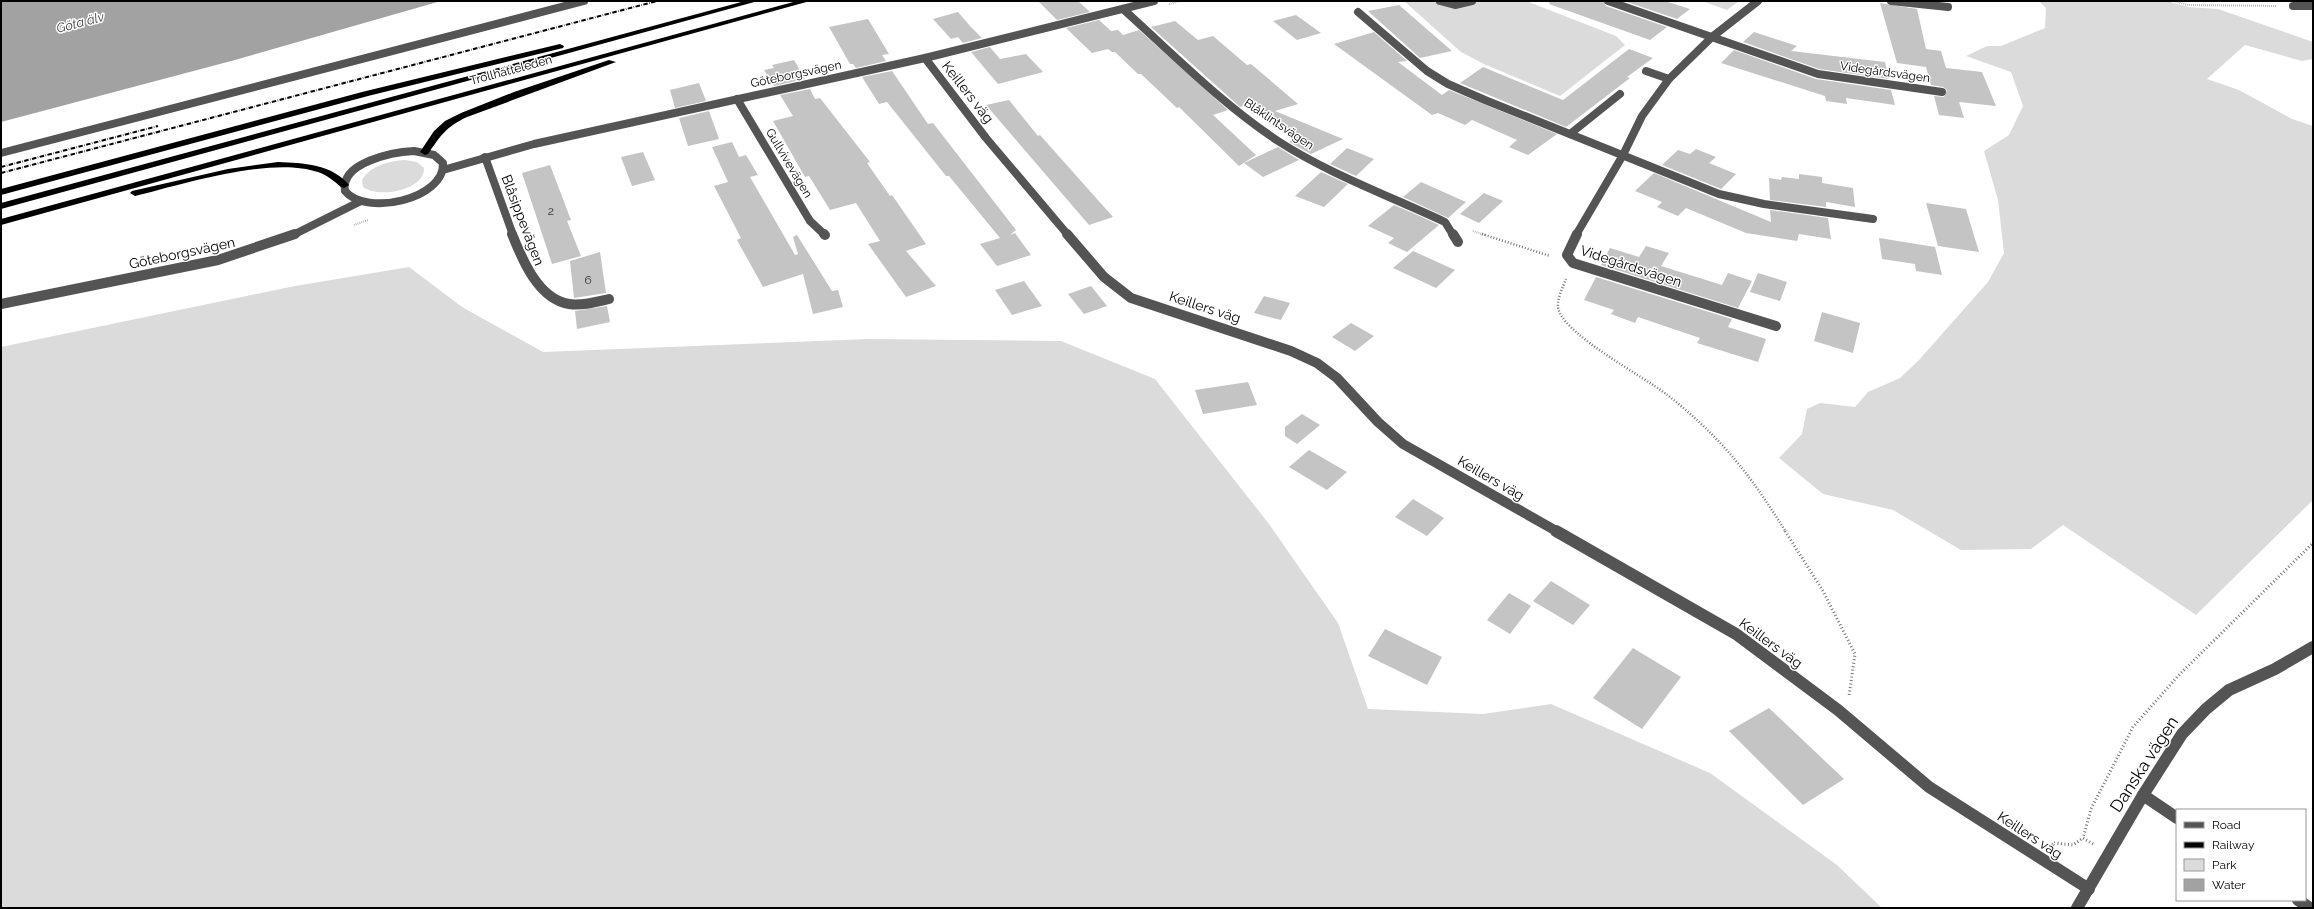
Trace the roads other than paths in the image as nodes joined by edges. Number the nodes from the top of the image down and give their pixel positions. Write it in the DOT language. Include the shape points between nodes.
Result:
graph roads {
  1 [pos="584,1"];
  2 [pos="754,1"];
  3 [pos="806,1"];
  4 [pos="1154,1"];
  5 [pos="1440,1"];
  6 [pos="1472,1"];
  7 [pos="1608,1"];
  8 [pos="1758,1"];
  9 [pos="1891,1"];
  10 [pos="2293,6"];
  11 [pos="2313,6"];
  12 [pos="1948,7"];
  13 [pos="1123,9"];
  14 [pos="713,12"];
  15 [pos="1358,12"];
  16 [pos="721,24"];
  17 [pos="1712,37"];
  18 [pos="925,58"];
  19 [pos="1646,71"];
  20 [pos="1669,79"];
  21 [pos="1942,92"];
  22 [pos="1620,94"];
  23 [pos="738,99"];
  24 [pos="1570,134"];
  25 [pos="425,152"];
  26 [pos="1,153"];
  27 [pos="1623,155"];
  28 [pos="485,157"];
  29 [pos="443,170"];
  30 [pos="344,185"];
  31 [pos="1,192"];
  32 [pos="359,202"];
  33 [pos="1,206"];
  34 [pos="1873,219"];
  35 [pos="1,222"];
  36 [pos="825,235"];
  37 [pos="1458,242"];
  38 [pos="610,299"];
  39 [pos="1,304"];
  40 [pos="1776,326"];
  41 [pos="2313,647"];
  42 [pos="2143,795"];
  43 [pos="2176,817"];
  44 [pos="2089,889"];
  45 [pos="2300,901"];
  46 [pos="2077,908"];
  47 [pos="2310,908"];
  1 -- 26 [label="street"];
  2 -- 14 [label="highway, Trollhätteleden"];
  3 -- 16 [label="highway, Trollhätteleden"];
  4 -- 13 [label="street, Göteborgsvägen"];
  5 -- 6 [label="street" via="1455,5"];
  7 -- 17 [label="street, Videgårdsvägen"];
  8 -- 17 [label="street, Videgårdsvägen"];
  9 -- 12 [label="street"];
  10 -- 11 [label="street"];
  13 -- 18 [label="street, Göteborgsvägen"];
  13 -- 37 [label="street, Blåklintsvägen" via="1238,111 1278,141 1309,159 1445,222"];
  14 -- 31 [label="highway" via="622,30"];
  14 -- 33 [label="highway, Trollhätteleden"];
  15 -- 24 [label="street" via="1427,71 1448,84"];
  16 -- 25 [label="highway" via="484,106 448,123 437,133"];
  16 -- 35 [label="highway, Trollhätteleden"];
  17 -- 20 [label="street, Videgårdsvägen"];
  17 -- 21 [label="street, Videgårdsvägen" via="1818,74"];
  18 -- 23 [label="street, Göteborgsvägen"];
  18 -- 44 [label="street, Keillers väg" via="986,138 1104,277 1131,298 1292,351 1317,363 1337,378 1378,422 1403,444 1736,634 1838,710 1929,787"];
  19 -- 20 [label="street"];
  20 -- 27 [label="street, Videgårdsvägen" via="1642,116"];
  22 -- 24 [label="street"];
  23 -- 28 [label="street, Göteborgsvägen"];
  23 -- 36 [label="street, Gullvivevägen" via="810,221"];
  24 -- 27 [label="street"];
  25 -- 29 [label="street" via="441,160"];
  25 -- 30 [label="street" via="402,152 378,158 353,172"];
  27 -- 34 [label="street" via="1719,194 1764,204"];
  27 -- 40 [label="street, Videgårdsvägen" via="1570,245 1567,255 1572,263"];
  28 -- 29 [label="street, Göteborgsvägen"];
  28 -- 38 [label="street, Blåsippevägen" via="525,266 538,285 554,299 564,303 586,304"];
  29 -- 32 [label="street" via="435,182 411,197 387,203"];
  30 -- 32 [label="street" via="347,195"];
  30 -- 35 [label="highway" via="319,169 298,164 282,164 211,176"];
  32 -- 39 [label="street, Göteborgsvägen" via="294,236 251,251"];
  41 -- 42 [label="street, Danska vägen" via="2275,669 2229,690 2206,709 2182,734"];
  42 -- 43 [label="street"];
  42 -- 44 [label="street, Danska vägen"];
  44 -- 46 [label="street, Danska vägen"];
  45 -- 47 [label="street"];
}
